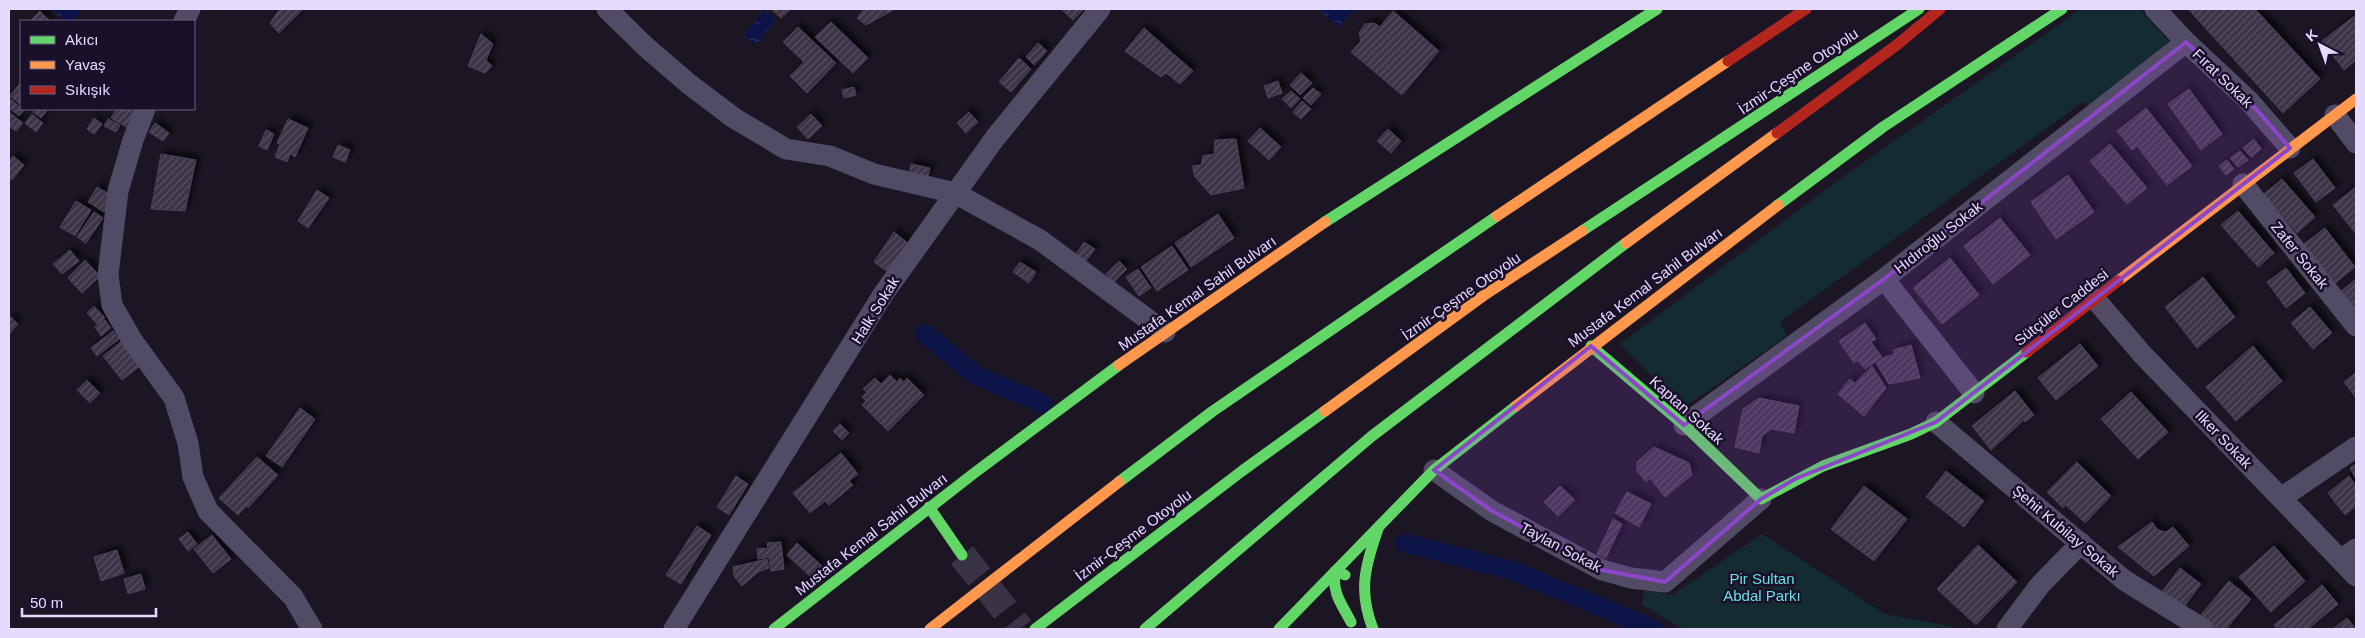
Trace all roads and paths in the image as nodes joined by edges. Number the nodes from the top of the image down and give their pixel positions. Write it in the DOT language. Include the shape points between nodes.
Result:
graph roads {
  1 [pos="607,9"];
  2 [pos="1100,9"];
  3 [pos="1657,9"];
  4 [pos="1806,9"];
  5 [pos="1919,9"];
  6 [pos="1940,9"];
  7 [pos="2062,9"];
  8 [pos="2155,9"];
  9 [pos="2186,42"];
  10 [pos="2356,99"];
  11 [pos="146,110"];
  12 [pos="2335,115"];
  13 [pos="2356,143"];
  14 [pos="2290,148"];
  15 [pos="2243,184"];
  16 [pos="955,193"];
  17 [pos="1884,280"];
  18 [pos="2096,299"];
  19 [pos="2356,326"];
  20 [pos="1164,332"];
  21 [pos="1592,346"];
  22 [pos="1974,393"];
  23 [pos="1936,422"];
  24 [pos="1684,425"];
  25 [pos="2356,447"];
  26 [pos="1434,470"];
  27 [pos="2281,498"];
  28 [pos="1761,499"];
  29 [pos="928,507"];
  30 [pos="1378,526"];
  31 [pos="2081,543"];
  32 [pos="2349,554"];
  33 [pos="962,555"];
  34 [pos="1335,571"];
  35 [pos="2356,576"];
  36 [pos="1362,598"];
  37 [pos="1296,610"];
  38 [pos="1355,626"];
  39 [pos="312,629"];
  40 [pos="674,629"];
  41 [pos="774,629"];
  42 [pos="930,629"];
  43 [pos="1035,629"];
  44 [pos="1145,629"];
  45 [pos="1279,629"];
  46 [pos="1373,629"];
  47 [pos="2007,629"];
  48 [pos="2203,629"];
  1 -- 16 [label="street" via="689,84 734,118 786,149 830,156 874,174"];
  2 -- 16 [label="street, Halk Sokak"];
  3 -- 20 [label="main road, Mustafa Kemal Sahil Bulvarı" via="1346,208"];
  4 -- 42 [label="main road" via="1454,244 1213,411"];
  5 -- 43 [label="main road, İzmir-Çeşme Otoyolu" via="1483,296 1242,471"];
  6 -- 44 [label="main road" via="1898,44 1404,410"];
  7 -- 21 [label="main road, Mustafa Kemal Sahil Bulvarı" via="1883,127"];
  8 -- 9 [label="street, Fırat Sokak"];
  9 -- 14 [label="street, Fırat Sokak" via="2248,101"];
  9 -- 17 [label="street, Hıdıroğlu Sokak"];
  10 -- 12 [label="main road, Sütçüler Caddesi"];
  11 -- 39 [label="street" via="118,191 108,275 112,305 132,340 174,398 193,477 208,511 293,597"];
  12 -- 13 [label="street"];
  12 -- 14 [label="main road, Sütçüler Caddesi"];
  14 -- 15 [label="main road, Sütçüler Caddesi"];
  15 -- 18 [label="main road, Sütçüler Caddesi"];
  15 -- 19 [label="street, Zafer Sokak"];
  16 -- 20 [label="street" via="1040,240"];
  16 -- 40 [label="street, Halk Sokak" via="884,293"];
  17 -- 22 [label="street"];
  17 -- 24 [label="street, Hıdıroğlu Sokak"];
  18 -- 22 [label="main road, Sütçüler Caddesi"];
  18 -- 27 [label="street, Ilker Sokak" via="2142,354"];
  20 -- 29 [label="main road, Mustafa Kemal Sahil Bulvarı"];
  21 -- 24 [label="main road, Kaptan Sokak"];
  21 -- 26 [label="main road, Mustafa Kemal Sahil Bulvarı"];
  22 -- 23 [label="main road, Sütçüler Caddesi"];
  23 -- 28 [label="main road, Sütçüler Caddesi" via="1832,462"];
  23 -- 31 [label="street, Şehit Kubilay Sokak"];
  24 -- 28 [label="main road, Kaptan Sokak"];
  25 -- 27 [label="street"];
  26 -- 28 [label="street, Taylan Sokak" via="1492,511 1602,570 1665,582"];
  26 -- 30 [label="main road, Mustafa Kemal Sahil Bulvarı"];
  27 -- 32 [label="street, Ilker Sokak"];
  29 -- 33 [label="main road"];
  29 -- 41 [label="main road, Mustafa Kemal Sahil Bulvarı"];
  30 -- 34 [label="main road, Mustafa Kemal Sahil Bulvarı"];
  30 -- 36 [label="main road"];
  31 -- 47 [label="street" via="2040,585"];
  31 -- 48 [label="street, Şehit Kubilay Sokak" via="2124,580"];
  32 -- 35 [label="street, Ilker Sokak"];
  34 -- 36 [label="main road" via="1350,578"];
  34 -- 37 [label="main road, Mustafa Kemal Sahil Bulvarı"];
  34 -- 38 [label="main road" via="1335,593"];
  36 -- 46 [label="main road"];
  37 -- 38 [label="main road" via="1325,609"];
  37 -- 45 [label="main road, Mustafa Kemal Sahil Bulvarı"];
}
